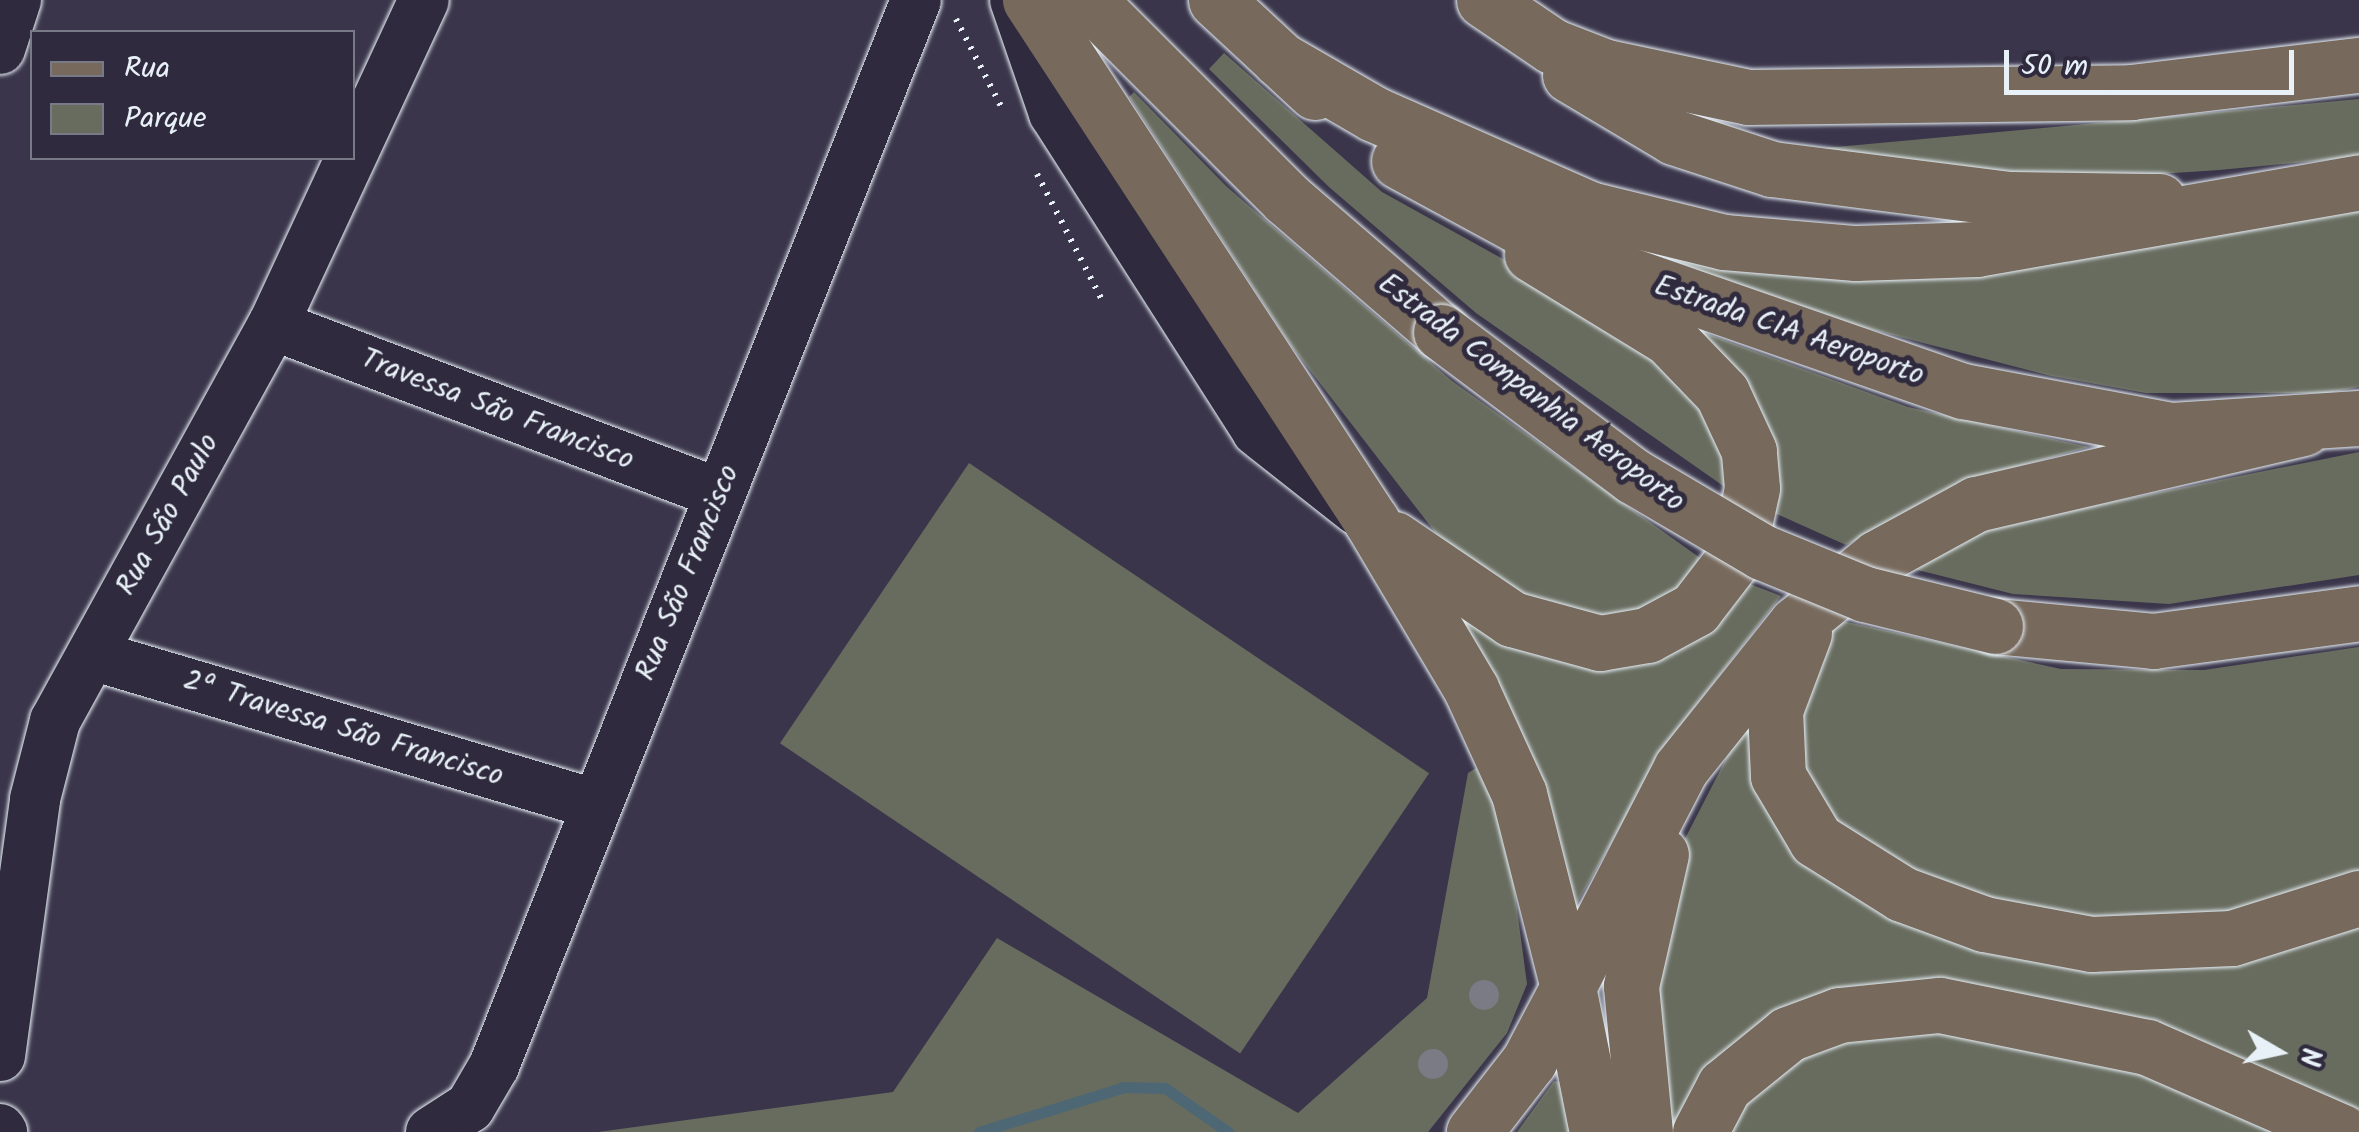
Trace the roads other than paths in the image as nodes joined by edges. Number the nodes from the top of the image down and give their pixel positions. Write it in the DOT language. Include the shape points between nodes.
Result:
graph roads {
  1 [pos="424,0"];
  2 [pos="916,0"];
  3 [pos="1014,0"];
  4 [pos="1030,0"];
  5 [pos="1088,0"];
  6 [pos="1216,0"];
  7 [pos="1485,1"];
  8 [pos="1279,59"];
  9 [pos="2359,64"];
  10 [pos="362,113"];
  11 [pos="1397,159"];
  12 [pos="342,160"];
  13 [pos="2359,182"];
  14 [pos="2242,198"];
  15 [pos="273,325"];
  16 [pos="2359,418"];
  17 [pos="2303,428"];
  18 [pos="720,494"];
  19 [pos="1372,522"];
  20 [pos="1834,590"];
  21 [pos="2359,613"];
  22 [pos="92,655"];
  23 [pos="1742,685"];
  24 [pos="594,804"];
  25 [pos="2359,898"];
  26 [pos="1568,988"];
  27 [pos="0,1056"];
  28 [pos="435,1131"];
  29 [pos="1474,1132"];
  30 [pos="1597,1132"];
  31 [pos="1645,1132"];
  32 [pos="1700,1132"];
  33 [pos="2342,1132"];
  1 -- 10 [label="street, Rua São Paulo"];
  2 -- 18 [label="street, Rua São Francisco"];
  3 -- 19 [label="street" via="1054,113 1257,431"];
  4 -- 19 [label="main road"];
  5 -- 21 [label="main road, Estrada Companhia Aeroporto, bridge" via="1286,199 1441,332 1632,476 1762,552 1864,594 1995,626 2153,640"];
  6 -- 8 [label="main road"];
  7 -- 9 [label="main road" via="1552,46 1606,67 1748,97 2131,92"];
  7 -- 14 [label="main road" via="1622,111 1730,159 2011,200"];
  8 -- 11 [label="main road, Estrada CIA Aeroporto"];
  8 -- 14 [label="main road" via="1374,114 1589,210 1724,242 1856,253 1977,249"];
  11 -- 17 [label="main road, Estrada CIA Aeroporto" via="1572,255 1963,390 2172,430"];
  11 -- 19 [label="main road" via="1704,368 1738,420 1752,488 1738,553 1715,590 1673,622 1624,641 1575,640 1512,619"];
  12 -- 15 [label="street, Rua São Paulo"];
  13 -- 14 [label="main road"];
  15 -- 18 [label="street, Travessa São Francisco"];
  15 -- 22 [label="street, Rua São Paulo"];
  16 -- 17 [label="main road, Estrada CIA Aeroporto"];
  17 -- 20 [label="main road" via="1976,504"];
  18 -- 24 [label="street, Rua São Francisco"];
  19 -- 26 [label="main road" via="1500,746 1546,881"];
  20 -- 23 [label="main road"];
  20 -- 25 [label="main road" via="1785,672 1773,743 1797,818 1867,877 1984,924 2091,944 2232,938"];
  22 -- 24 [label="street, 2ª Travessa São Francisco"];
  22 -- 27 [label="street, Rua São Paulo" via="46,746"];
  23 -- 26 [label="main road" via="1644,829"];
  23 -- 31 [label="main road" via="1660,856 1636,942 1632,1030"];
  24 -- 28 [label="street, Rua São Francisco" via="484,1088"];
  26 -- 29 [label="main road" via="1530,1062"];
  26 -- 30 [label="main road"];
  32 -- 33 [label="main road" via="1724,1086 1788,1034 1869,1009 1940,1004 2147,1048"];
}
